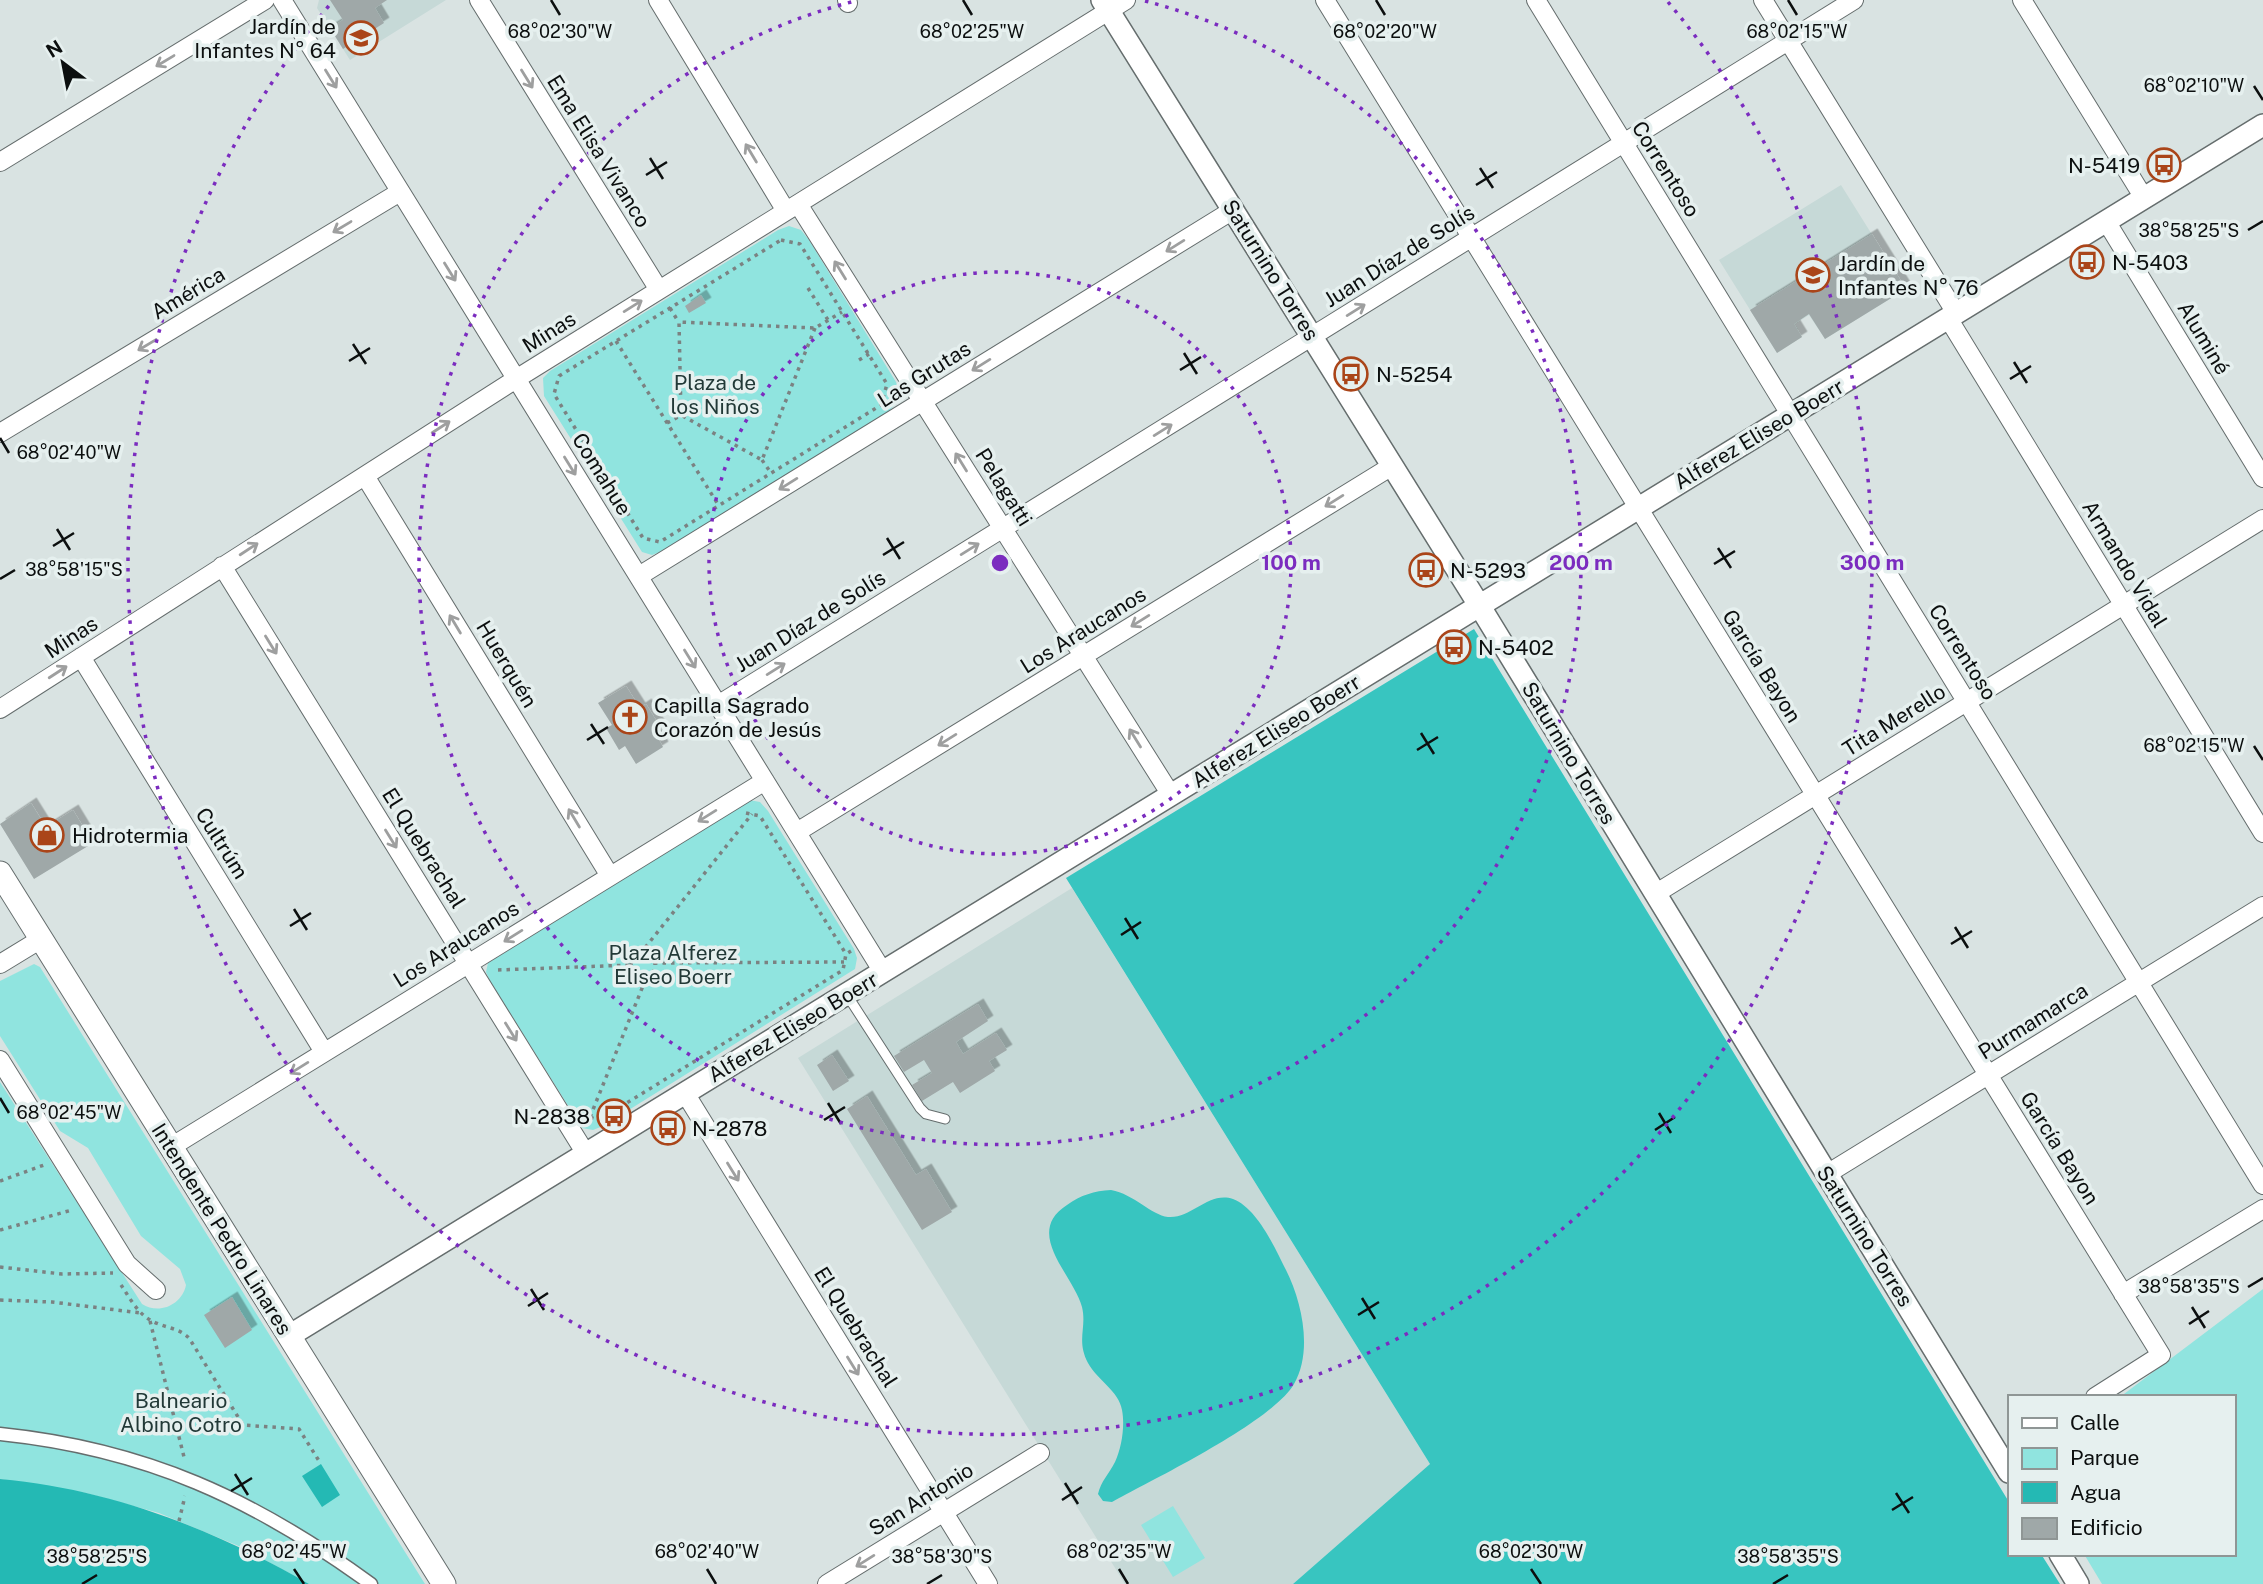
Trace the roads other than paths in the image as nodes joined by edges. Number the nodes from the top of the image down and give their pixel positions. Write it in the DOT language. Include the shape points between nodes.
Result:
graph roads {
  1 [pos="265,0"];
  2 [pos="282,0"];
  3 [pos="479,0"];
  4 [pos="658,0"];
  5 [pos="1325,0"];
  6 [pos="1536,0"];
  7 [pos="1763,0"];
  8 [pos="1854,0"];
  9 [pos="2022,0"];
  10 [pos="1112,4"];
  11 [pos="1788,41"];
  12 [pos="2262,129"];
  13 [pos="1624,143"];
  14 [pos="0,162"];
  15 [pos="400,192"];
  16 [pos="2144,198"];
  17 [pos="792,207"];
  18 [pos="1233,210"];
  19 [pos="2106,221"];
  20 [pos="1472,238"];
  21 [pos="659,290"];
  22 [pos="1952,316"];
  23 [pos="1312,337"];
  24 [pos="516,379"];
  25 [pos="923,401"];
  26 [pos="1790,415"];
  27 [pos="0,433"];
  28 [pos="1392,466"];
  29 [pos="365,476"];
  30 [pos="2263,478"];
  31 [pos="1638,508"];
  32 [pos="2263,519"];
  33 [pos="1003,528"];
  34 [pos="222,566"];
  35 [pos="639,576"];
  36 [pos="1479,605"];
  37 [pos="2123,605"];
  38 [pos="1083,656"];
  39 [pos="81,657"];
  40 [pos="1966,702"];
  41 [pos="718,705"];
  42 [pos="0,709"];
  43 [pos="765,781"];
  44 [pos="1171,795"];
  45 [pos="1815,795"];
  46 [pos="797,832"];
  47 [pos="2263,833"];
  48 [pos="0,873"];
  49 [pos="610,876"];
  50 [pos="1655,894"];
  51 [pos="2263,905"];
  52 [pos="41,939"];
  53 [pos="468,963"];
  54 [pos="0,964"];
  55 [pos="883,972"];
  56 [pos="2139,982"];
  57 [pos="847,994"];
  58 [pos="324,1052"];
  59 [pos="0,1060"];
  60 [pos="1988,1075"];
  61 [pos="685,1093"];
  62 [pos="945,1119"];
  63 [pos="171,1147"];
  64 [pos="586,1154"];
  65 [pos="1827,1174"];
  66 [pos="2263,1185"];
  67 [pos="2263,1209"];
  68 [pos="156,1290"];
  69 [pos="2123,1294"];
  70 [pos="289,1336"];
  71 [pos="2098,1395"];
  72 [pos="0,1434"];
  73 [pos="1040,1452"];
  74 [pos="2006,1460"];
  75 [pos="944,1512"];
  76 [pos="2061,1556"];
  77 [pos="371,1584"];
  78 [pos="444,1584"];
  79 [pos="827,1584"];
  80 [pos="988,1584"];
  81 [pos="2078,1584"];
  1 -- 14 [label="street, one-way"];
  2 -- 15 [label="street, Comahue, one-way"];
  3 -- 21 [label="street, Ema Elisa Vivanco, one-way"];
  17 -- 4 [label="street, Pelagatti, one-way"];
  5 -- 20 [label="street, García Bayon"];
  6 -- 13 [label="street, Correntoso"];
  7 -- 11 [label="street, Armando Vidal"];
  8 -- 11 [label="street, Juan Díaz de Solís"];
  9 -- 16 [label="street"];
  10 -- 17 [label="street, Minas"];
  10 -- 18 [label="street, Saturnino Torres"];
  11 -- 13 [label="street, Juan Díaz de Solís"];
  11 -- 22 [label="street, Armando Vidal"];
  12 -- 16 [label="street, Alferez Eliseo Boerr"];
  13 -- 20 [label="street, Juan Díaz de Solís"];
  13 -- 26 [label="street, Correntoso"];
  15 -- 24 [label="street, Comahue, one-way"];
  15 -- 27 [label="street, América, one-way"];
  16 -- 19 [label="street, Alferez Eliseo Boerr"];
  17 -- 21 [label="street, Minas"];
  25 -- 17 [label="street, Pelagatti, one-way"];
  18 -- 23 [label="street, Saturnino Torres"];
  18 -- 25 [label="street, Las Grutas, one-way"];
  19 -- 22 [label="street, Alferez Eliseo Boerr"];
  19 -- 30 [label="street, Aluminé"];
  23 -- 20 [label="street, Juan Díaz de Solís, one-way"];
  20 -- 31 [label="street, García Bayon"];
  24 -- 21 [label="street, Minas, one-way"];
  22 -- 26 [label="street, Alferez Eliseo Boerr"];
  22 -- 37 [label="street, Armando Vidal"];
  23 -- 28 [label="street, Saturnino Torres"];
  33 -- 23 [label="street, Juan Díaz de Solís, one-way"];
  29 -- 24 [label="street, Minas, one-way"];
  24 -- 35 [label="street, Comahue, one-way"];
  33 -- 25 [label="street, Pelagatti, one-way"];
  25 -- 35 [label="street, Las Grutas, one-way"];
  26 -- 31 [label="street, Alferez Eliseo Boerr"];
  26 -- 40 [label="street, Correntoso"];
  28 -- 36 [label="street, Saturnino Torres"];
  28 -- 38 [label="street, Los Araucanos, one-way"];
  34 -- 29 [label="street, Minas, one-way"];
  49 -- 29 [label="street, Huerquén, one-way"];
  31 -- 36 [label="street, Alferez Eliseo Boerr"];
  31 -- 45 [label="street, García Bayon"];
  32 -- 37 [label="street, Tita Merello"];
  33 -- 38 [label="street, Pelagatti"];
  41 -- 33 [label="street, Juan Díaz de Solís, one-way"];
  34 -- 39 [label="street, Minas"];
  34 -- 53 [label="street, El Quebrachal, one-way"];
  35 -- 41 [label="street, Comahue, one-way"];
  36 -- 44 [label="street, Alferez Eliseo Boerr"];
  36 -- 50 [label="street, Saturnino Torres"];
  37 -- 40 [label="street, Tita Merello"];
  37 -- 47 [label="street, Armando Vidal"];
  44 -- 38 [label="street, Pelagatti, one-way"];
  38 -- 46 [label="street, Los Araucanos, one-way"];
  42 -- 39 [label="street, Minas, one-way"];
  39 -- 58 [label="street, Cultrúm"];
  40 -- 45 [label="street, Tita Merello"];
  40 -- 56 [label="street, Correntoso"];
  41 -- 43 [label="street, Comahue"];
  43 -- 46 [label="street, Comahue"];
  43 -- 49 [label="street, Los Araucanos, one-way"];
  44 -- 55 [label="street, Alferez Eliseo Boerr"];
  45 -- 50 [label="street, Tita Merello"];
  45 -- 60 [label="street, García Bayon"];
  46 -- 55 [label="street, Comahue"];
  48 -- 52 [label="main road, Intendente Pedro Linares"];
  49 -- 53 [label="street, Los Araucanos, one-way"];
  50 -- 65 [label="street, Saturnino Torres"];
  51 -- 56 [label="street, Purmamarca"];
  52 -- 54 [label="street"];
  52 -- 63 [label="main road, Intendente Pedro Linares"];
  53 -- 58 [label="street, Los Araucanos"];
  53 -- 64 [label="street, El Quebrachal, one-way"];
  55 -- 57 [label="street, Alferez Eliseo Boerr"];
  56 -- 60 [label="street, Purmamarca"];
  56 -- 66 [label="street, Correntoso"];
  57 -- 61 [label="street, Alferez Eliseo Boerr"];
  57 -- 62 [label="lane" via="920,1108"];
  58 -- 63 [label="street, Los Araucanos, one-way"];
  59 -- 68 [label="street" via="127,1264"];
  60 -- 65 [label="street, Purmamarca"];
  60 -- 69 [label="street, García Bayon"];
  61 -- 64 [label="street, Alferez Eliseo Boerr"];
  61 -- 75 [label="street, El Quebrachal, one-way"];
  63 -- 70 [label="main road, Intendente Pedro Linares"];
  64 -- 70 [label="street, Alferez Eliseo Boerr"];
  65 -- 74 [label="street, Saturnino Torres"];
  67 -- 69 [label="street"];
  69 -- 71 [label="street, García Bayon" via="2161,1355"];
  70 -- 78 [label="main road, Intendente Pedro Linares"];
  72 -- 77 [label="street" via="94,1450 189,1479 237,1499"];
  73 -- 75 [label="street, San Antonio"];
  75 -- 79 [label="street, San Antonio, one-way"];
  75 -- 80 [label="street, El Quebrachal"];
  76 -- 81 [label="street"];
}
